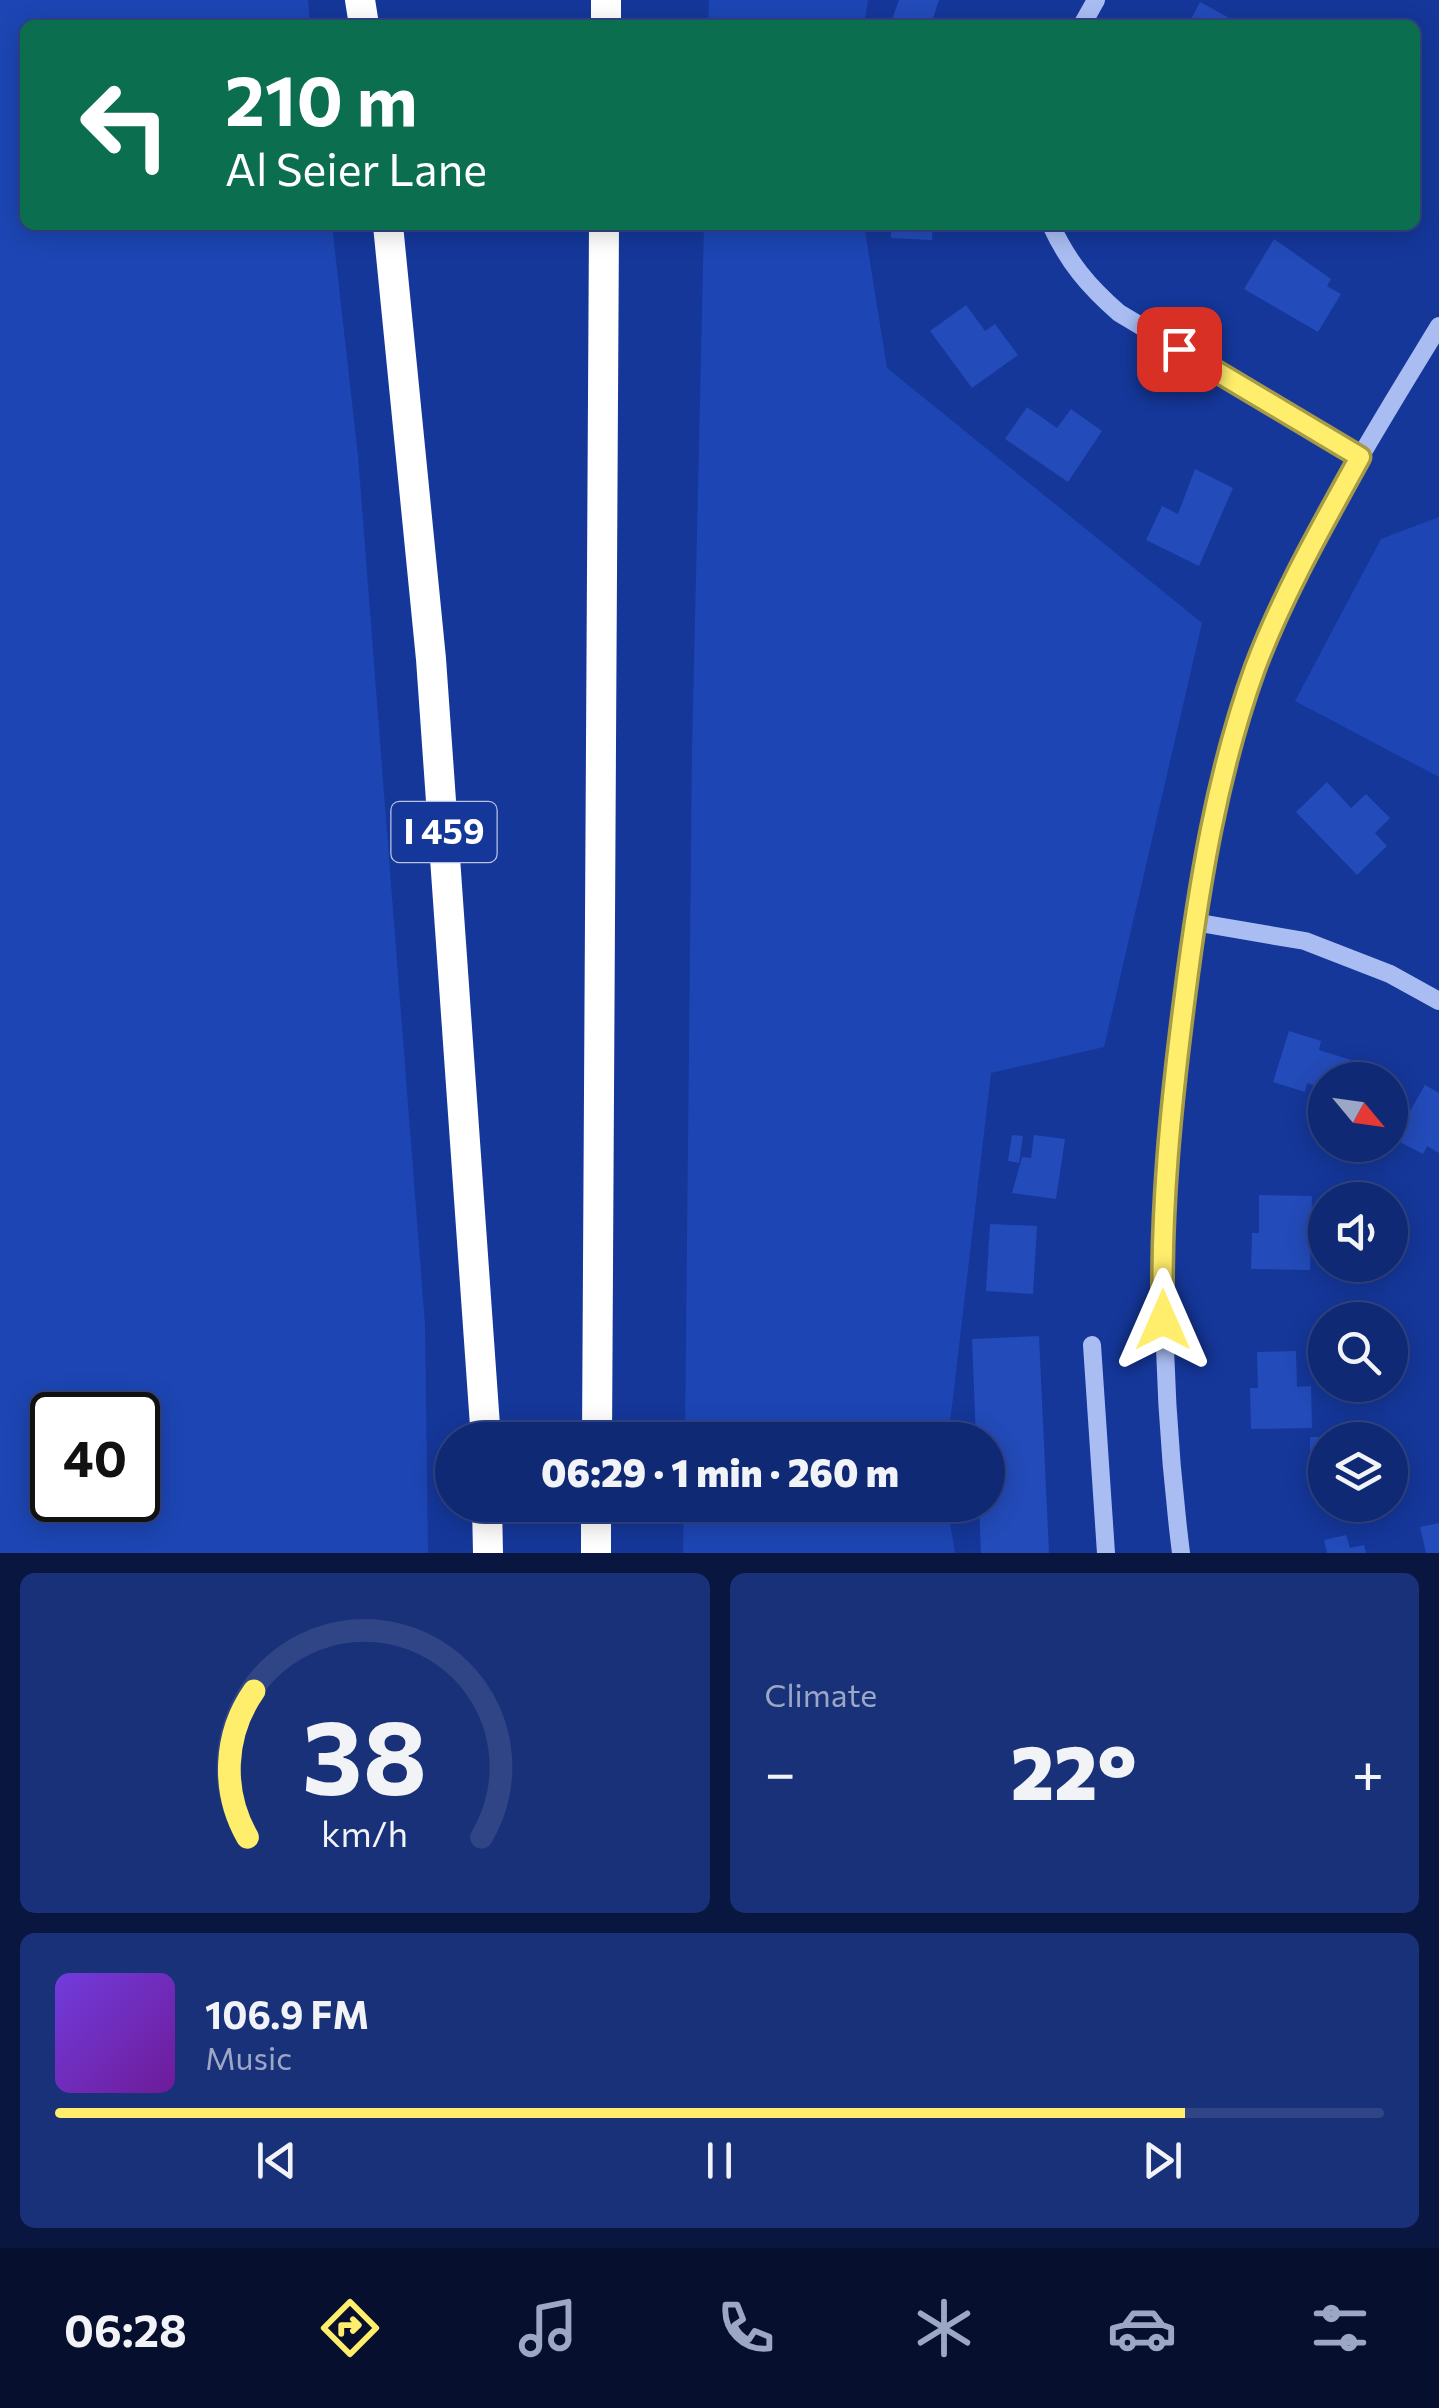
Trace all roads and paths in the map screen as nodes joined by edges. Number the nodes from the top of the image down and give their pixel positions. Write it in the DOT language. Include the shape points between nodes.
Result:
graph roads {
  1 [pos="388,230"];
  2 [pos="604,230"];
  3 [pos="1054,230"];
  4 [pos="1439,326"];
  5 [pos="1360,457"];
  6 [pos="1194,922"];
  7 [pos="1439,1002"];
  8 [pos="1092,1345"];
  9 [pos="485,1422"];
  10 [pos="597,1422"];
  11 [pos="487,1522"];
  12 [pos="596,1522"];
  13 [pos="488,1553"];
  14 [pos="596,1553"];
  15 [pos="1106,1553"];
  16 [pos="1180,1553"];
  1 -- 9 [label="highway, I 459" via="431,659"];
  2 -- 10 [label="highway"];
  3 -- 5 [label="street" via="1087,286 1118,313"];
  4 -- 5 [label="street"];
  5 -- 6 [label="street" via="1290,587 1256,667 1228,752"];
  6 -- 7 [label="street" via="1306,941 1390,974"];
  6 -- 16 [label="street" via="1168,1128 1162,1288"];
  8 -- 15 [label="street"];
  11 -- 13 [label="highway"];
  12 -- 14 [label="highway"];
}
